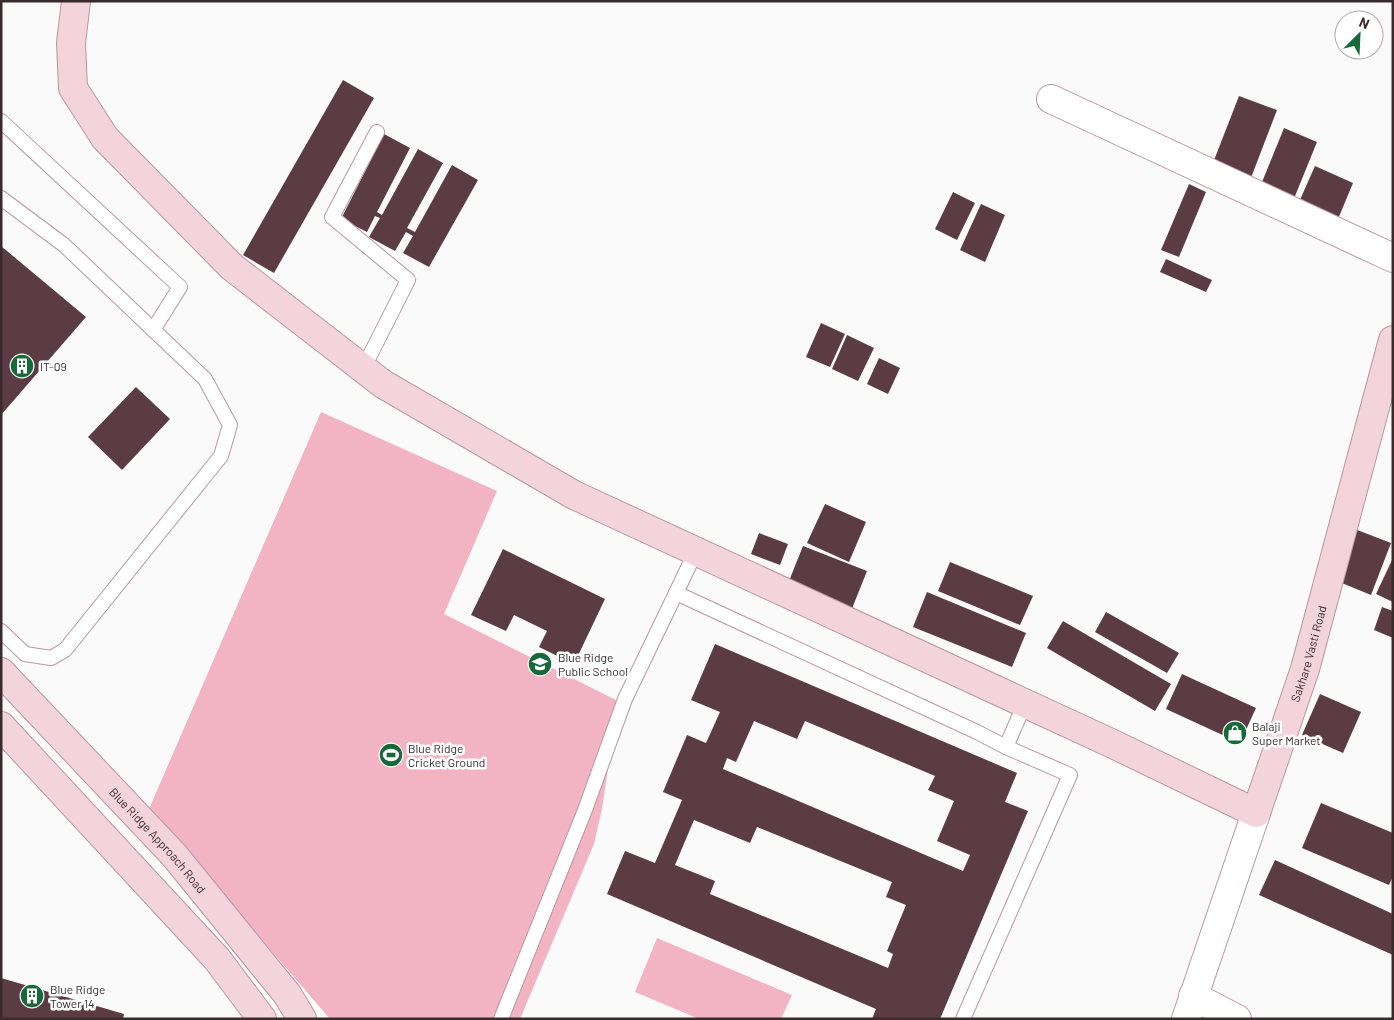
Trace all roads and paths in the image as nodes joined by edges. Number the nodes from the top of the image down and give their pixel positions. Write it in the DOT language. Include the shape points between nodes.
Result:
graph roads {
  1 [pos="76,1"];
  2 [pos="1051,99"];
  3 [pos="1,121"];
  4 [pos="377,132"];
  5 [pos="1,198"];
  6 [pos="1393,258"];
  7 [pos="153,330"];
  8 [pos="1393,340"];
  9 [pos="363,369"];
  10 [pos="696,551"];
  11 [pos="676,593"];
  12 [pos="1,631"];
  13 [pos="1,672"];
  14 [pos="1025,703"];
  15 [pos="1,726"];
  16 [pos="1006,747"];
  17 [pos="1256,813"];
  18 [pos="1190,1008"];
  19 [pos="262,1019"];
  20 [pos="302,1019"];
  21 [pos="501,1019"];
  22 [pos="963,1019"];
  23 [pos="1236,1019"];
  1 -- 9 [label="street" via="71,43 72,88 105,138 232,267"];
  2 -- 6 [label="street"];
  3 -- 7 [label="lane" via="180,287"];
  4 -- 9 [label="lane" via="332,217 408,280"];
  5 -- 7 [label="lane" via="64,246"];
  7 -- 12 [label="lane" via="205,379 230,425 220,456 65,650 51,658 25,654"];
  8 -- 17 [label="street, Sakhare Vasti Road" via="1305,669"];
  9 -- 10 [label="street" via="383,384 574,495"];
  10 -- 11 [label="lane"];
  10 -- 14 [label="street"];
  11 -- 16 [label="lane"];
  11 -- 21 [label="lane" via="625,699 585,810"];
  13 -- 20 [label="street, Blue Ridge Approach Road" via="174,855 287,994"];
  14 -- 16 [label="lane"];
  14 -- 17 [label="street"];
  15 -- 19 [label="street" via="218,959"];
  16 -- 22 [label="lane" via="1070,775"];
  17 -- 18 [label="street, Sakhare Vasti Road"];
  18 -- 23 [label="street"];
}
